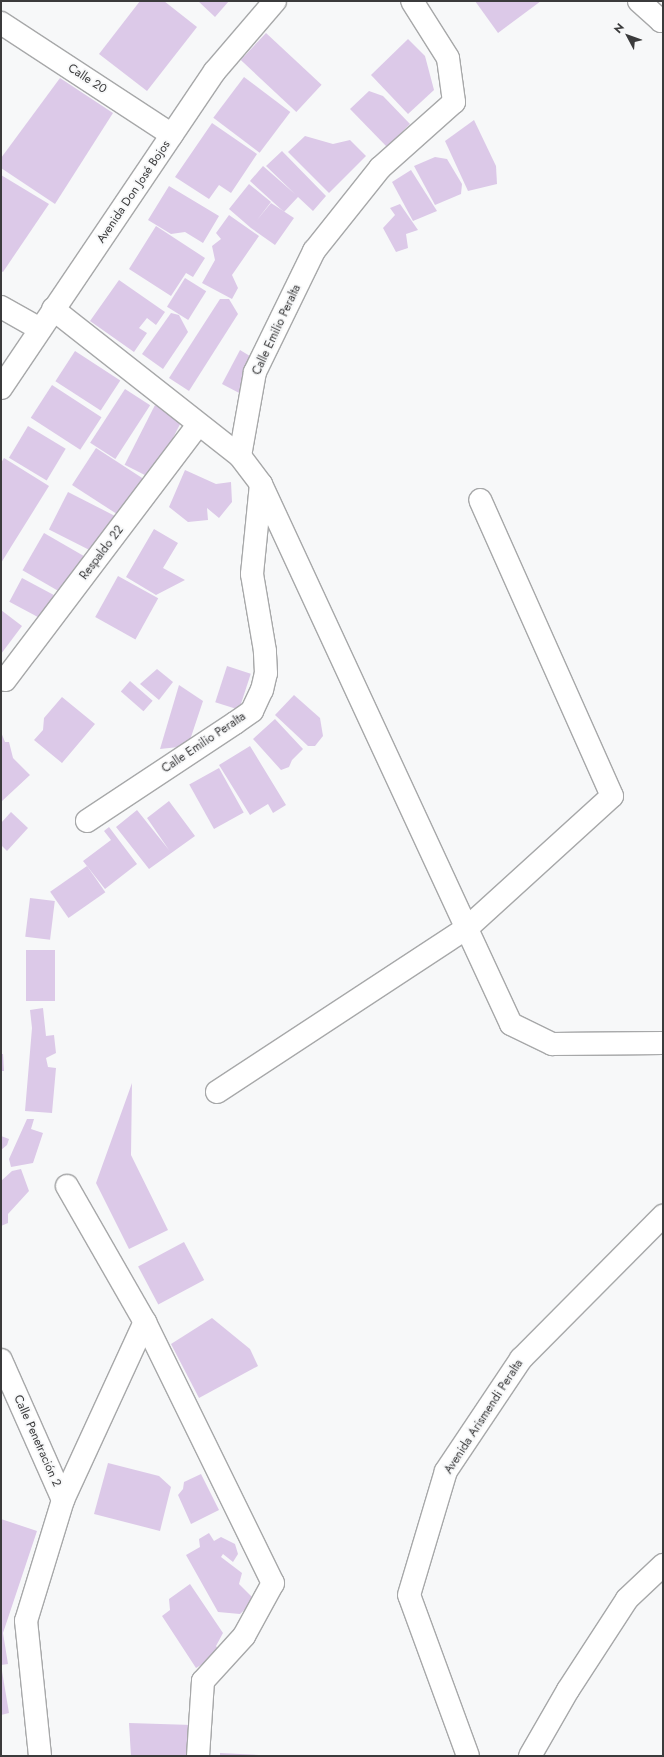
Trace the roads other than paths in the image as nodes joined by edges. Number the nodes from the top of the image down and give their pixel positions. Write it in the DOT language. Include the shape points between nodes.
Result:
graph roads {
  1 [pos="275,1"];
  2 [pos="412,1"];
  3 [pos="639,1"];
  4 [pos="663,20"];
  5 [pos="1,24"];
  6 [pos="172,135"];
  7 [pos="1,307"];
  8 [pos="53,309"];
  9 [pos="40,328"];
  10 [pos="1,388"];
  11 [pos="198,425"];
  12 [pos="240,456"];
  13 [pos="262,484"];
  14 [pos="480,500"];
  15 [pos="5,680"];
  16 [pos="87,821"];
  17 [pos="467,928"];
  18 [pos="663,1043"];
  19 [pos="217,1092"];
  20 [pos="67,1186"];
  21 [pos="663,1216"];
  22 [pos="145,1322"];
  23 [pos="1,1360"];
  24 [pos="63,1500"];
  25 [pos="663,1565"];
  26 [pos="40,1756"];
  27 [pos="198,1756"];
  28 [pos="468,1756"];
  29 [pos="530,1756"];
  1 -- 6 [label="street, Avenida Don José Bojos" via="215,71"];
  2 -- 12 [label="street, Calle Emilio Peralta" via="448,58 454,102 380,168 314,251 255,372"];
  3 -- 4 [label="street" via="660,21"];
  5 -- 6 [label="street, Calle 20"];
  6 -- 8 [label="street, Avenida Don José Bojos"];
  7 -- 9 [label="street"];
  8 -- 9 [label="street, Avenida Don José Bojos"];
  8 -- 11 [label="street"];
  9 -- 10 [label="street, Avenida Don José Bojos"];
  11 -- 12 [label="street"];
  11 -- 15 [label="street, Respaldo 22"];
  12 -- 13 [label="street"];
  13 -- 16 [label="street, Calle Emilio Peralta" via="252,574 265,651 266,673 252,711"];
  13 -- 17 [label="street"];
  14 -- 17 [label="street" via="612,796"];
  17 -- 18 [label="street" via="511,1024 552,1044"];
  17 -- 19 [label="street"];
  20 -- 22 [label="street"];
  21 -- 28 [label="street, Avenida Arismendi Peralta" via="521,1360 446,1471 409,1595"];
  22 -- 24 [label="street"];
  22 -- 27 [label="street" via="273,1583 244,1636 203,1681"];
  23 -- 24 [label="street, Calle Penetración 2"];
  24 -- 26 [label="street" via="26,1621"];
  25 -- 29 [label="street" via="627,1599 568,1690"];
}
